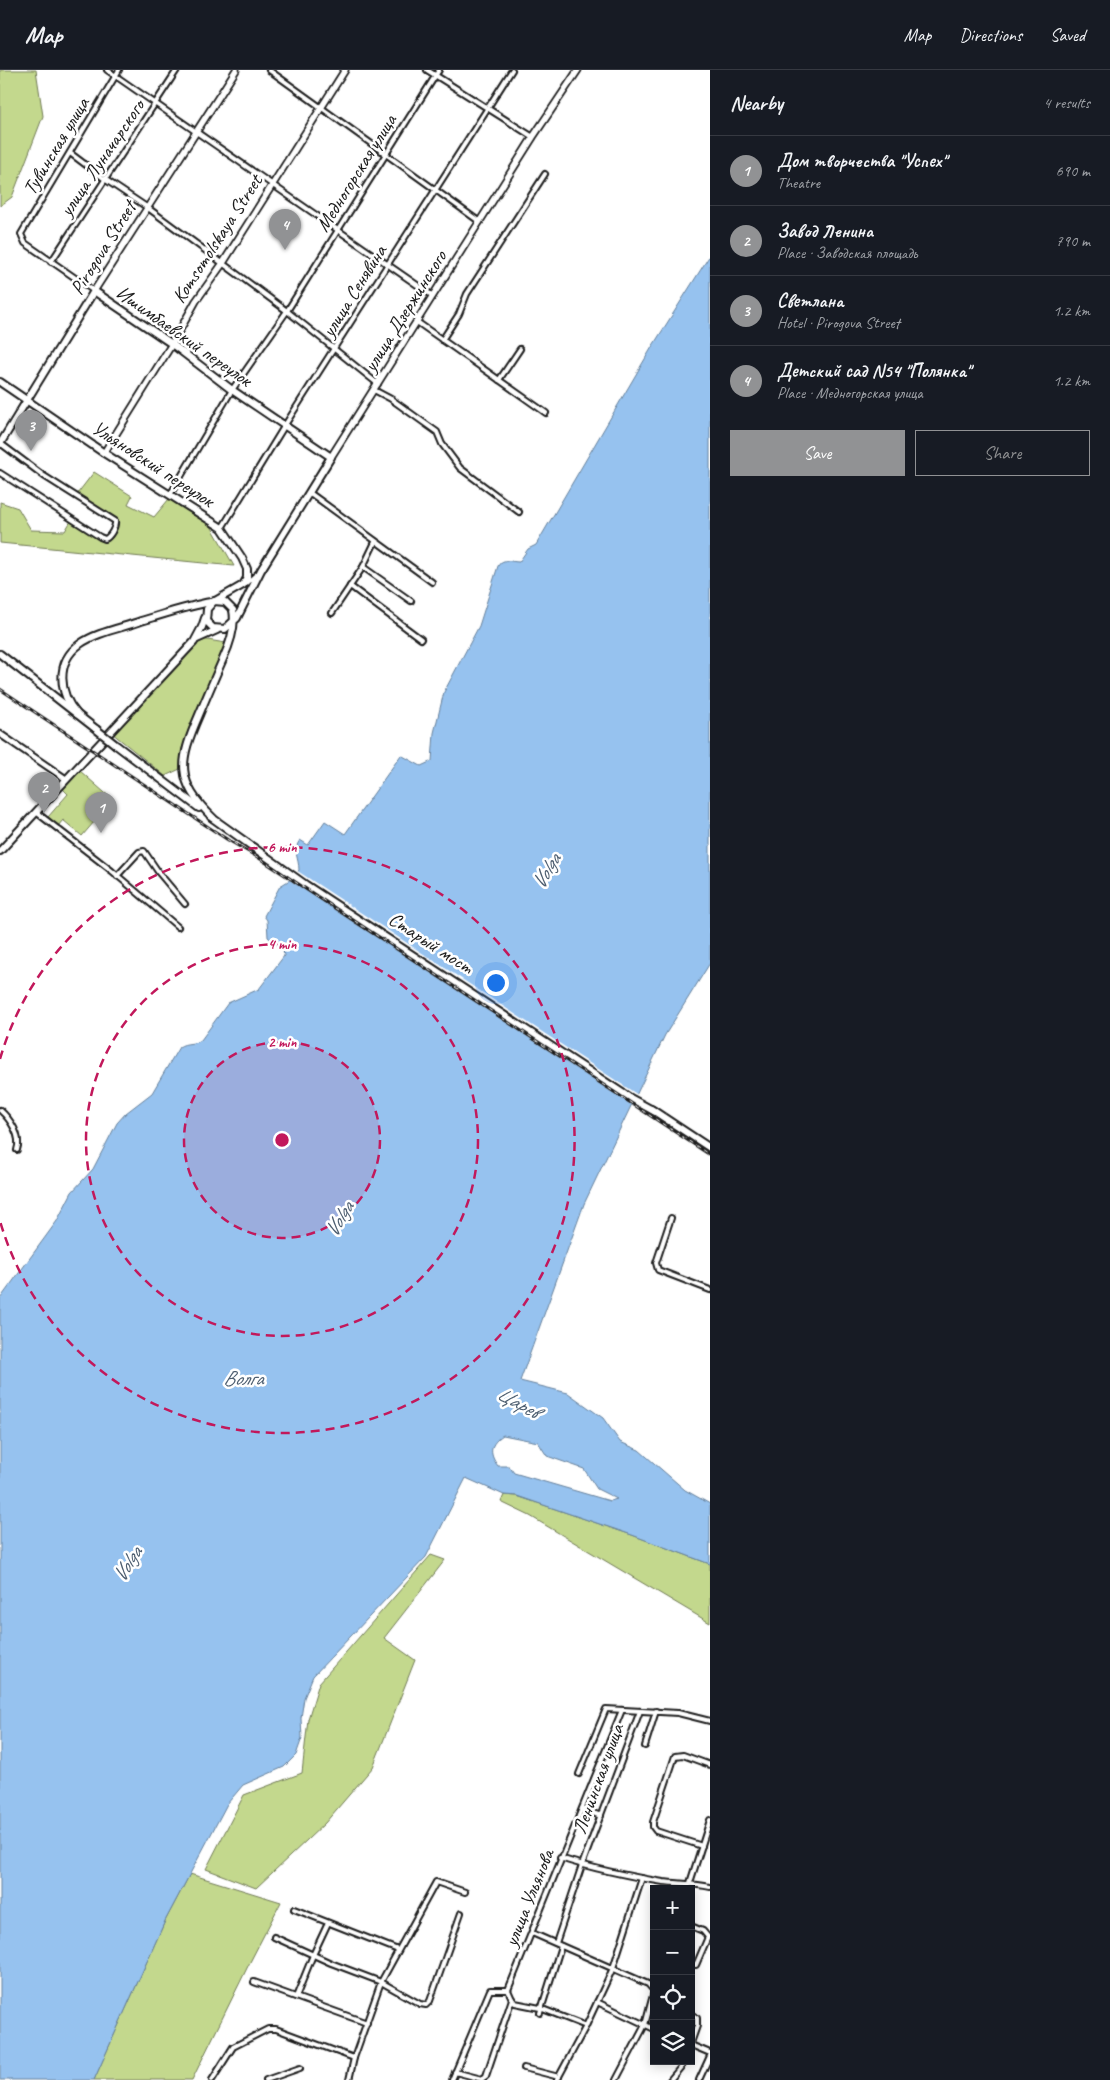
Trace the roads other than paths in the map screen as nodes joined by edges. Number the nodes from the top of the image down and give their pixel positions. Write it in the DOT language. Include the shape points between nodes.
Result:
graph roads {
  1 [pos="107,70"];
  2 [pos="119,70"];
  3 [pos="177,70"];
  4 [pos="236,70"];
  5 [pos="269,70"];
  6 [pos="345,70"];
  7 [pos="427,70"];
  8 [pos="439,70"];
  9 [pos="512,70"];
  10 [pos="578,70"];
  11 [pos="436,75"];
  12 [pos="116,76"];
  13 [pos="156,104"];
  14 [pos="321,107"];
  15 [pos="488,108"];
  16 [pos="196,132"];
  17 [pos="533,137"];
  18 [pos="70,153"];
  19 [pos="386,154"];
  20 [pos="545,174"];
  21 [pos="106,180"];
  22 [pos="271,184"];
  23 [pos="436,190"];
  24 [pos="148,208"];
  25 [pos="480,222"];
  26 [pos="338,230"];
  27 [pos="22,238"];
  28 [pos="51,262"];
  29 [pos="223,263"];
  30 [pos="387,266"];
  31 [pos="94,292"];
  32 [pos="433,296"];
  33 [pos="287,311"];
  34 [pos="417,322"];
  35 [pos="442,340"];
  36 [pos="172,344"];
  37 [pos="520,349"];
  38 [pos="335,350"];
  39 [pos="499,380"];
  40 [pos="0,382"];
  41 [pos="378,384"];
  42 [pos="232,390"];
  43 [pos="374,390"];
  44 [pos="28,400"];
  45 [pos="546,413"];
  46 [pos="285,425"];
  47 [pos="0,443"];
  48 [pos="104,453"];
  49 [pos="331,457"];
  50 [pos="0,473"];
  51 [pos="310,494"];
  52 [pos="170,495"];
  53 [pos="519,512"];
  54 [pos="222,528"];
  55 [pos="375,542"];
  56 [pos="363,567"];
  57 [pos="261,570"];
  58 [pos="432,582"];
  59 [pos="243,585"];
  60 [pos="350,586"];
  61 [pos="411,601"];
  62 [pos="213,602"];
  63 [pos="332,613"];
  64 [pos="205,617"];
  65 [pos="234,622"];
  66 [pos="218,629"];
  67 [pos="421,639"];
  68 [pos="194,642"];
  69 [pos="0,654"];
  70 [pos="77,714"];
  71 [pos="0,734"];
  72 [pos="66,778"];
  73 [pos="36,812"];
  74 [pos="213,818"];
  75 [pos="0,850"];
  76 [pos="117,876"];
  77 [pos="185,904"];
  78 [pos="178,927"];
  79 [pos="0,1110"];
  80 [pos="710,1148"];
  81 [pos="17,1150"];
  82 [pos="671,1218"];
  83 [pos="710,1290"];
  84 [pos="622,1710"];
  85 [pos="640,1710"];
  86 [pos="656,1711"];
  87 [pos="710,1721"];
  88 [pos="645,1746"];
  89 [pos="710,1765"];
  90 [pos="579,1774"];
  91 [pos="582,1808"];
  92 [pos="601,1816"];
  93 [pos="710,1820"];
  94 [pos="702,1846"];
  95 [pos="560,1858"];
  96 [pos="582,1865"];
  97 [pos="642,1878"];
  98 [pos="683,1885"];
  99 [pos="689,1885"];
  100 [pos="695,1886"];
  101 [pos="710,1887"];
  102 [pos="465,1892"];
  103 [pos="294,1909"];
  104 [pos="461,1913"];
  105 [pos="328,1923"];
  106 [pos="695,1928"];
  107 [pos="532,1933"];
  108 [pos="274,1937"];
  109 [pos="556,1943"];
  110 [pos="561,1946"];
  111 [pos="398,1950"];
  112 [pos="312,1955"];
  113 [pos="695,1965"];
  114 [pos="613,1968"];
  115 [pos="254,1982"];
  116 [pos="381,1982"];
  117 [pos="650,1986"];
  118 [pos="508,1990"];
  119 [pos="296,1997"];
  120 [pos="512,1999"];
  121 [pos="597,2002"];
  122 [pos="650,2006"];
  123 [pos="540,2010"];
  124 [pos="695,2017"];
  125 [pos="367,2023"];
  126 [pos="645,2025"];
  127 [pos="586,2026"];
  128 [pos="650,2027"];
  129 [pos="695,2032"];
  130 [pos="695,2046"];
  131 [pos="710,2055"];
  132 [pos="354,2058"];
  133 [pos="683,2065"];
  134 [pos="300,2068"];
  135 [pos="524,2068"];
  136 [pos="455,2072"];
  137 [pos="558,2079"];
  138 [pos="212,2080"];
  139 [pos="266,2080"];
  140 [pos="349,2080"];
  141 [pos="452,2080"];
  142 [pos="616,2080"];
  143 [pos="670,2080"];
  144 [pos="700,2080"];
  1 -- 12 [label="street"];
  2 -- 12 [label="street, Тувинская улица"];
  3 -- 13 [label="street, улица Луначарского"];
  4 -- 16 [label="main road, Pirogova Street"];
  5 -- 14 [label="street"];
  6 -- 14 [label="main road, Komsomolskaya Street"];
  7 -- 11 [label="street"];
  8 -- 11 [label="street, Медногорская улица"];
  9 -- 15 [label="street, улица Сенявина"];
  10 -- 17 [label="main road, улица Дзержинского"];
  11 -- 15 [label="street"];
  11 -- 19 [label="street, Медногорская улица"];
  12 -- 13 [label="street"];
  12 -- 18 [label="street, Тувинская улица"];
  13 -- 16 [label="street"];
  13 -- 21 [label="street, улица Луначарского"];
  14 -- 19 [label="street"];
  14 -- 22 [label="main road, Komsomolskaya Street"];
  15 -- 17 [label="street"];
  15 -- 23 [label="street, улица Сенявина"];
  16 -- 22 [label="street"];
  16 -- 24 [label="main road, Pirogova Street"];
  17 -- 25 [label="main road, улица Дзержинского"];
  18 -- 21 [label="street"];
  18 -- 27 [label="street, Тувинская улица" via="22,230"];
  19 -- 23 [label="street"];
  19 -- 26 [label="street, Медногорская улица"];
  20 -- 35 [label="street"];
  21 -- 24 [label="street"];
  21 -- 28 [label="street, улица Луначарского"];
  22 -- 26 [label="street"];
  22 -- 29 [label="main road, Komsomolskaya Street"];
  23 -- 25 [label="street"];
  23 -- 30 [label="street, улица Сенявина"];
  24 -- 29 [label="street"];
  24 -- 31 [label="main road, Pirogova Street"];
  25 -- 32 [label="main road, улица Дзержинского"];
  26 -- 30 [label="street"];
  26 -- 33 [label="street, Медногорская улица"];
  27 -- 28 [label="street, Ишимбаевский переулок" via="24,243"];
  28 -- 31 [label="street, Ишимбаевский переулок"];
  29 -- 33 [label="street"];
  29 -- 36 [label="main road, Komsomolskaya Street" via="187,315"];
  30 -- 32 [label="street"];
  30 -- 38 [label="street, улица Сенявина"];
  31 -- 36 [label="main road, Ишимбаевский переулок"];
  31 -- 44 [label="main road, Pirogova Street"];
  32 -- 34 [label="main road, улица Дзержинского"];
  33 -- 38 [label="street"];
  33 -- 42 [label="street, Медногорская улица"];
  34 -- 35 [label="street"];
  34 -- 41 [label="main road, улица Дзержинского"];
  35 -- 39 [label="street"];
  36 -- 42 [label="main road, Ишимбаевский переулок"];
  36 -- 48 [label="main road, Komsomolskaya Street"];
  37 -- 39 [label="street"];
  38 -- 41 [label="street"];
  38 -- 46 [label="street, улица Сенявина"];
  39 -- 45 [label="street"];
  40 -- 44 [label="main road, Ульяновский переулок"];
  41 -- 43 [label="main road, улица Дзержинского"];
  42 -- 46 [label="main road, Ишимбаевский переулок"];
  42 -- 52 [label="street, Медногорская улица"];
  43 -- 49 [label="main road, улица Дзержинского"];
  43 -- 53 [label="street" via="437,432 460,468"];
  44 -- 47 [label="main road, Pirogova Street"];
  44 -- 48 [label="main road, Ульяновский переулок"];
  46 -- 49 [label="main road, Ишимбаевский переулок"];
  46 -- 54 [label="street, улица Сенявина"];
  47 -- 50 [label="street" via="44,476 115,521 115,526 108,537 100,537"];
  48 -- 52 [label="main road, Ульяновский переулок"];
  49 -- 51 [label="main road, улица Дзержинского"];
  51 -- 55 [label="street"];
  51 -- 57 [label="main road, улица Дзержинского"];
  52 -- 54 [label="main road, Ульяновский переулок"];
  54 -- 59 [label="main road, Ульяновский переулок" via="247,569 247,580"];
  55 -- 56 [label="street"];
  55 -- 58 [label="street"];
  56 -- 60 [label="street"];
  56 -- 61 [label="street"];
  57 -- 59 [label="street"];
  57 -- 65 [label="main road, улица Дзержинского"];
  59 -- 62 [label="main road"];
  60 -- 63 [label="street"];
  60 -- 67 [label="street"];
  62 -- 64 [label="main road"];
  62 -- 65 [label="main road" via="225,602 231,607"];
  62 -- 70 [label="main road" via="188,606 80,644 66,660 62,681 67,701"];
  64 -- 66 [label="main road" via="208,624"];
  64 -- 68 [label="main road"];
  65 -- 66 [label="main road" via="227,628"];
  65 -- 74 [label="main road, улица Дзержинского" via="227,651 189,739 184,761 188,787 199,805"];
  66 -- 68 [label="main road"];
  68 -- 72 [label="main road"];
  69 -- 70 [label="main road"];
  70 -- 74 [label="main road, bridge"];
  71 -- 72 [label="street"];
  72 -- 73 [label="main road"];
  73 -- 75 [label="main road"];
  73 -- 76 [label="street"];
  74 -- 80 [label="main road, Старый мост" via="306,885"];
  76 -- 77 [label="street" via="139,852 144,852"];
  76 -- 78 [label="street"];
  79 -- 81 [label="street" via="12,1124 19,1141"];
  82 -- 83 [label="street" via="656,1267 659,1271"];
  84 -- 85 [label="street"];
  84 -- 90 [label="street" via="606,1710"];
  84 -- 91 [label="street, улица Ульянова"];
  85 -- 86 [label="street"];
  85 -- 92 [label="street, Ленинская улица"];
  86 -- 87 [label="street"];
  86 -- 88 [label="street"];
  89 -- 94 [label="street" via="683,1755 676,1756 653,1822 656,1831"];
  91 -- 92 [label="street"];
  91 -- 95 [label="street, улица Ульянова"];
  92 -- 96 [label="street, Ленинская улица"];
  93 -- 94 [label="street"];
  94 -- 99 [label="street"];
  95 -- 96 [label="street"];
  95 -- 107 [label="street, улица Ульянова"];
  96 -- 97 [label="street"];
  96 -- 109 [label="street, Ленинская улица"];
  97 -- 98 [label="street"];
  97 -- 114 [label="street"];
  100 -- 101 [label="street"];
  102 -- 111 [label="street" via="436,1882"];
  103 -- 105 [label="street"];
  104 -- 116 [label="street" via="426,2005"];
  105 -- 111 [label="street"];
  105 -- 112 [label="street"];
  106 -- 113 [label="street" via="708,1937"];
  107 -- 109 [label="street"];
  107 -- 118 [label="street, улица Ульянова"];
  108 -- 112 [label="street"];
  109 -- 110 [label="street"];
  110 -- 114 [label="street"];
  110 -- 123 [label="street"];
  111 -- 116 [label="street"];
  112 -- 116 [label="street"];
  112 -- 119 [label="street"];
  114 -- 117 [label="street"];
  114 -- 121 [label="street"];
  115 -- 119 [label="street"];
  116 -- 125 [label="street"];
  118 -- 120 [label="street"];
  118 -- 136 [label="street" via="490,1990"];
  119 -- 125 [label="street"];
  120 -- 123 [label="street" via="515,2003"];
  120 -- 136 [label="street" via="486,2076 482,2079"];
  121 -- 126 [label="street"];
  121 -- 127 [label="street"];
  122 -- 126 [label="street"];
  123 -- 127 [label="street"];
  124 -- 129 [label="street"];
  125 -- 132 [label="street"];
  126 -- 128 [label="street"];
  126 -- 142 [label="street"];
  127 -- 137 [label="street"];
  130 -- 131 [label="street"];
  131 -- 144 [label="street"];
  132 -- 138 [label="street" via="276,2029 268,2029 233,2047"];
  132 -- 140 [label="street"];
  133 -- 143 [label="street"];
  134 -- 139 [label="street"];
  135 -- 137 [label="street"];
  136 -- 141 [label="street"];
}
